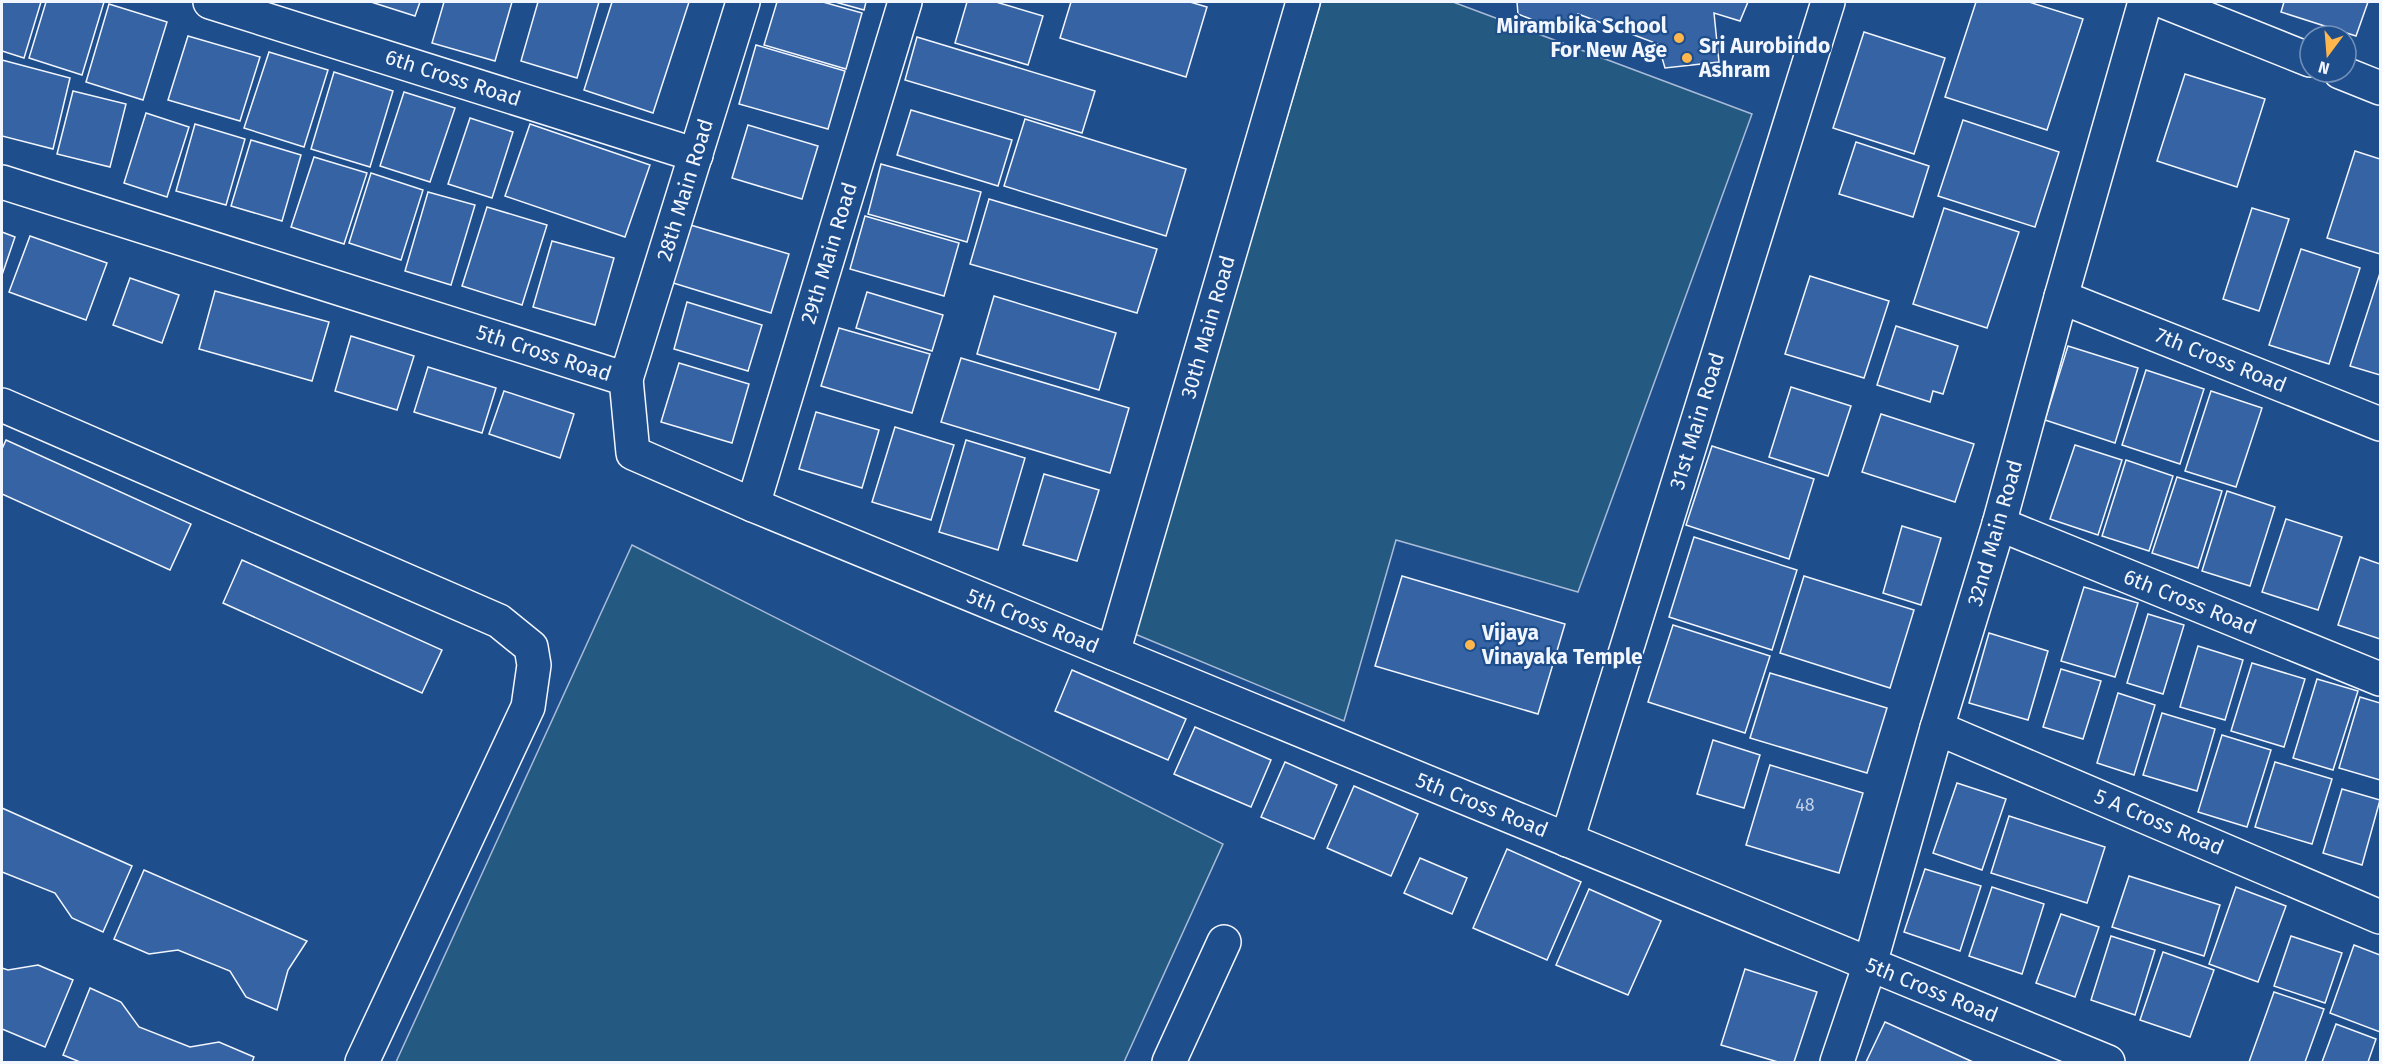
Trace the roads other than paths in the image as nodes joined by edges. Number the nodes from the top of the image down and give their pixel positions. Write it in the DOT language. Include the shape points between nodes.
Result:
graph roads {
  1 [pos="210,2"];
  2 [pos="744,2"];
  3 [pos="905,2"];
  4 [pos="1303,2"];
  5 [pos="1828,2"];
  6 [pos="2145,2"];
  7 [pos="2165,2"];
  8 [pos="2298,55"];
  9 [pos="2358,79"];
  10 [pos="2380,88"];
  11 [pos="696,155"];
  12 [pos="2,182"];
  13 [pos="2061,297"];
  14 [pos="626,379"];
  15 [pos="2,405"];
  16 [pos="2380,424"];
  17 [pos="753,506"];
  18 [pos="2000,524"];
  19 [pos="1113,653"];
  20 [pos="2380,679"];
  21 [pos="1937,728"];
  22 [pos="1567,840"];
  23 [pos="2380,917"];
  24 [pos="1224,942"];
  25 [pos="1870,964"];
  26 [pos="362,1062"];
  27 [pos="1169,1062"];
  28 [pos="1837,1062"];
  29 [pos="2108,1062"];
  1 -- 11 [label="street, 6th Cross Road"];
  2 -- 11 [label="street, 28th Main Road"];
  3 -- 17 [label="street, 29th Main Road"];
  4 -- 19 [label="street, 30th Main Road"];
  5 -- 22 [label="street, 31st Main Road"];
  6 -- 13 [label="street, 32nd Main Road"];
  7 -- 8 [label="street"];
  9 -- 10 [label="street"];
  11 -- 14 [label="street, 28th Main Road"];
  12 -- 14 [label="street, 5th Cross Road"];
  13 -- 16 [label="street, 7th Cross Road"];
  13 -- 18 [label="street, 32nd Main Road"];
  14 -- 17 [label="street, 5th Cross Road" via="633,453"];
  15 -- 26 [label="street" via="499,621 531,647 534,665 528,707"];
  17 -- 19 [label="street, 5th Cross Road"];
  18 -- 20 [label="street, 6th Cross Road"];
  18 -- 21 [label="street, 32nd Main Road"];
  19 -- 22 [label="street, 5th Cross Road"];
  21 -- 23 [label="street, 5 A Cross Road"];
  21 -- 25 [label="street, 32nd Main Road"];
  22 -- 25 [label="street, 5th Cross Road"];
  24 -- 27 [label="street"];
  25 -- 28 [label="street, 32nd Main Road"];
  25 -- 29 [label="street, 5th Cross Road"];
}
